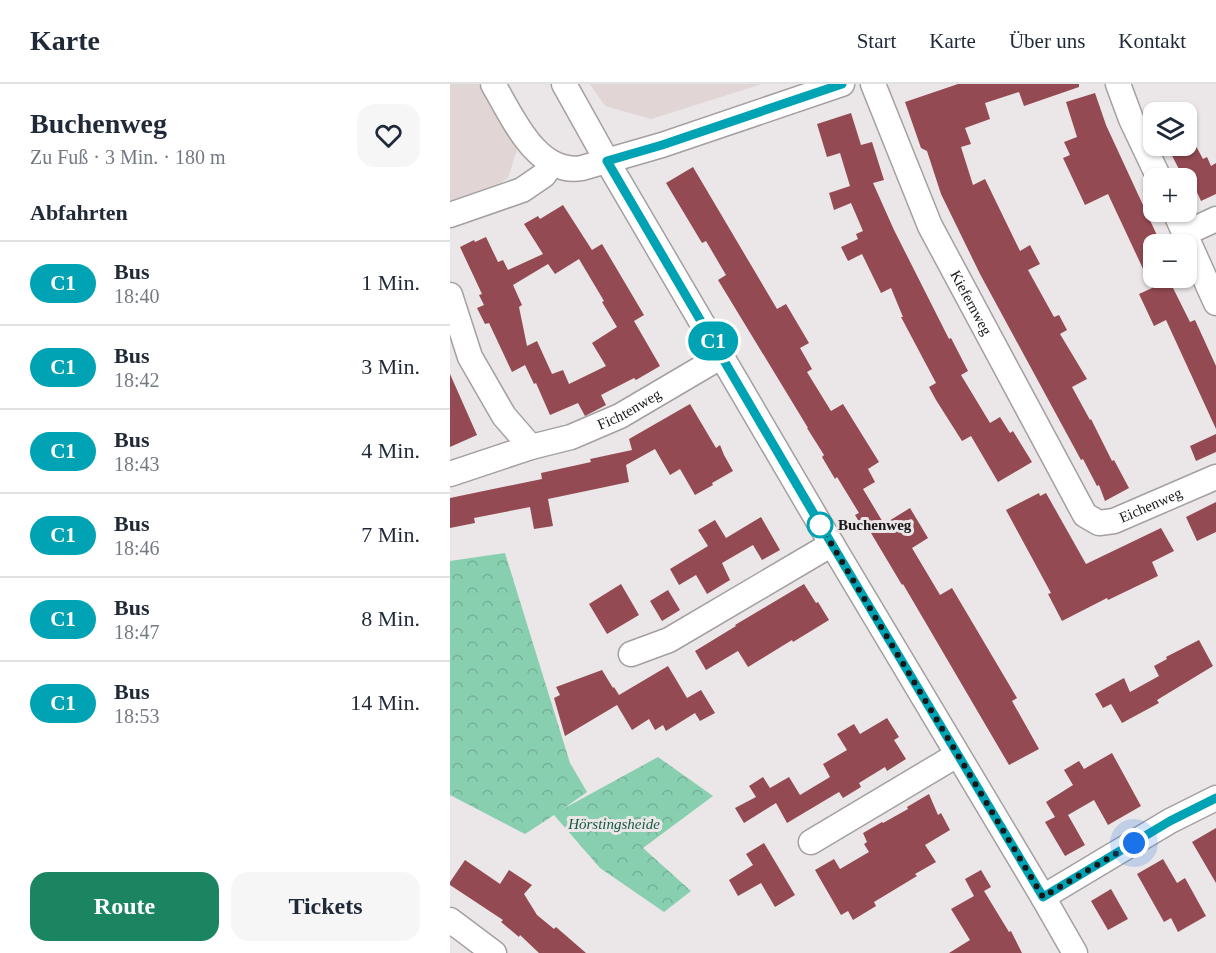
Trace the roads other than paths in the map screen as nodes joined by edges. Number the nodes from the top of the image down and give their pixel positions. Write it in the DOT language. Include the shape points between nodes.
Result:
graph roads {
  1 [pos="493,84"];
  2 [pos="564,84"];
  3 [pos="842,84"];
  4 [pos="873,84"];
  5 [pos="1118,84"];
  6 [pos="607,161"];
  7 [pos="552,163"];
  8 [pos="1154,168"];
  9 [pos="450,215"];
  10 [pos="1216,219"];
  11 [pos="1180,222"];
  12 [pos="1186,233"];
  13 [pos="450,295"];
  14 [pos="1216,303"];
  15 [pos="722,356"];
  16 [pos="531,447"];
  17 [pos="450,474"];
  18 [pos="1216,477"];
  19 [pos="1085,515"];
  20 [pos="832,544"];
  21 [pos="631,654"];
  22 [pos="957,755"];
  23 [pos="1216,798"];
  24 [pos="811,842"];
  25 [pos="1043,897"];
  26 [pos="450,920"];
  27 [pos="1069,951"];
  28 [pos="494,953"];
  1 -- 7 [label="street" via="531,146"];
  2 -- 6 [label="street"];
  3 -- 6 [label="street"];
  4 -- 19 [label="street, Kiefernweg" via="930,226"];
  5 -- 8 [label="street"];
  6 -- 7 [label="street" via="572,170"];
  6 -- 15 [label="street"];
  7 -- 9 [label="street" via="544,175 522,190"];
  10 -- 12 [label="street"];
  11 -- 12 [label="street"];
  12 -- 14 [label="street"];
  13 -- 16 [label="street" via="470,357 504,416"];
  15 -- 16 [label="street, Fichtenweg" via="620,416 571,437"];
  15 -- 20 [label="street"];
  16 -- 17 [label="street, Fichtenweg"];
  18 -- 19 [label="street, Eichenweg" via="1114,521 1099,523"];
  20 -- 21 [label="street" via="669,640"];
  20 -- 22 [label="street"];
  22 -- 24 [label="street"];
  22 -- 25 [label="street"];
  23 -- 25 [label="street"];
  25 -- 27 [label="street"];
  26 -- 28 [label="street"];
}
